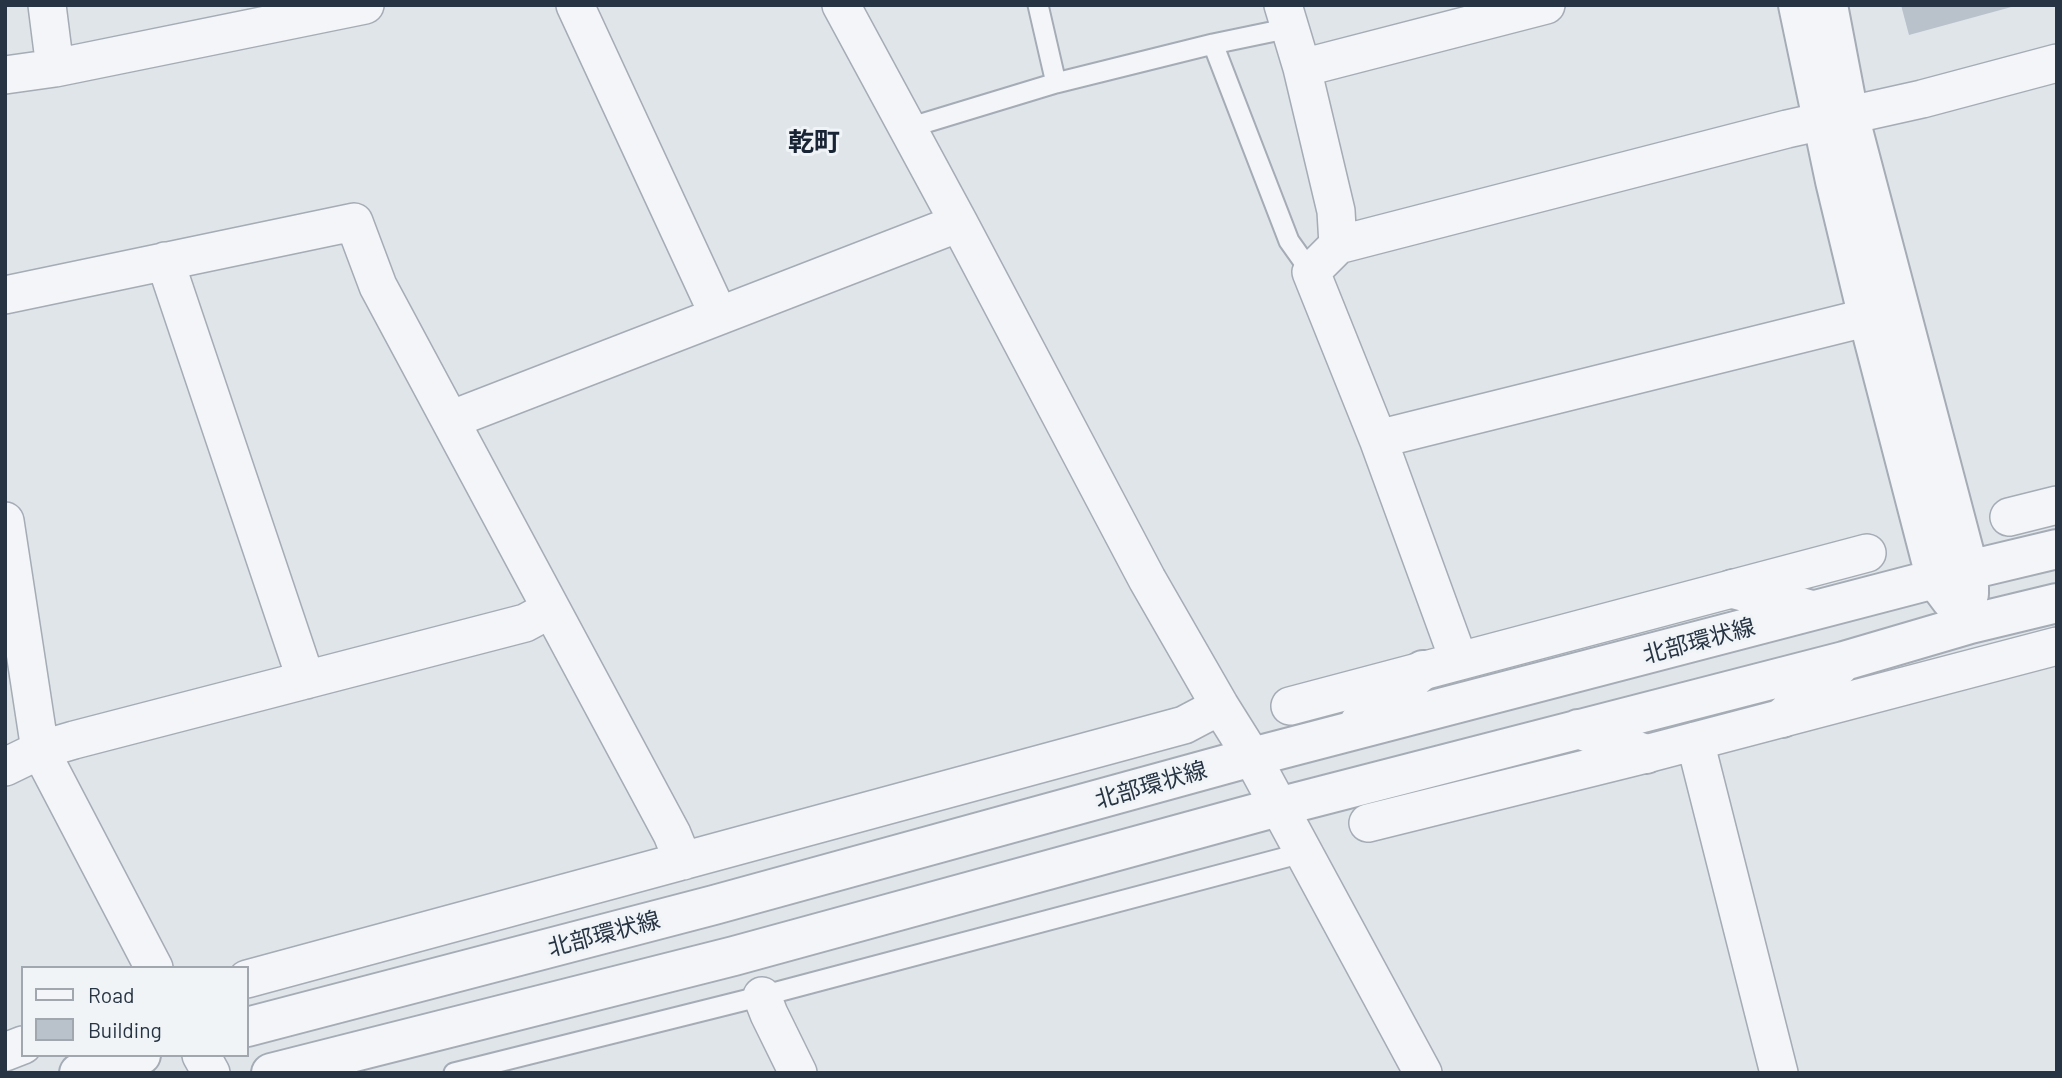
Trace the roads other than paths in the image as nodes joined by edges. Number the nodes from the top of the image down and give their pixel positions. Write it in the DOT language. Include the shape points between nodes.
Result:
graph roads {
  1 [pos="47,5"];
  2 [pos="365,5"];
  3 [pos="575,5"];
  4 [pos="841,5"];
  5 [pos="1038,5"];
  6 [pos="1546,5"];
  7 [pos="1798,5"];
  8 [pos="1828,5"];
  9 [pos="1287,16"];
  10 [pos="245,17"];
  11 [pos="1213,44"];
  12 [pos="2057,63"];
  13 [pos="55,68"];
  14 [pos="1302,68"];
  15 [pos="5,75"];
  16 [pos="1056,83"];
  17 [pos="1835,118"];
  18 [pos="908,128"];
  19 [pos="959,223"];
  20 [pos="1338,245"];
  21 [pos="165,261"];
  22 [pos="1311,272"];
  23 [pos="5,295"];
  24 [pos="1884,314"];
  25 [pos="719,316"];
  26 [pos="450,420"];
  27 [pos="1378,439"];
  28 [pos="2057,505"];
  29 [pos="2009,517"];
  30 [pos="5,521"];
  31 [pos="2057,549"];
  32 [pos="1867,553"];
  33 [pos="1952,575"];
  34 [pos="1733,589"];
  35 [pos="2057,603"];
  36 [pos="551,609"];
  37 [pos="1816,611"];
  38 [pos="1969,624"];
  39 [pos="2057,646"];
  40 [pos="1844,661"];
  41 [pos="1441,666"];
  42 [pos="306,680"];
  43 [pos="1220,706"];
  44 [pos="1290,706"];
  45 [pos="1782,718"];
  46 [pos="1578,729"];
  47 [pos="1350,732"];
  48 [pos="1695,741"];
  49 [pos="40,750"];
  50 [pos="1646,754"];
  51 [pos="1252,757"];
  52 [pos="5,767"];
  53 [pos="1278,807"];
  54 [pos="1368,823"];
  55 [pos="1302,853"];
  56 [pos="683,861"];
  57 [pos="153,966"];
  58 [pos="248,979"];
  59 [pos="762,996"];
  60 [pos="248,1027"];
  61 [pos="134,1057"];
  62 [pos="202,1057"];
  63 [pos="79,1073"];
  64 [pos="211,1073"];
  65 [pos="271,1073"];
  66 [pos="454,1073"];
  67 [pos="798,1073"];
  68 [pos="1423,1073"];
  69 [pos="1779,1073"];
  1 -- 13 [label="street"];
  2 -- 10 [label="street"];
  3 -- 25 [label="street"];
  4 -- 18 [label="street"];
  5 -- 16 [label="lane"];
  6 -- 14 [label="street"];
  7 -- 17 [label="street"];
  8 -- 17 [label="street"];
  9 -- 11 [label="lane"];
  9 -- 14 [label="street"];
  10 -- 13 [label="street"];
  11 -- 16 [label="lane"];
  11 -- 22 [label="lane" via="1289,241"];
  12 -- 17 [label="street"];
  13 -- 15 [label="street"];
  14 -- 20 [label="street" via="1336,211"];
  16 -- 18 [label="lane"];
  17 -- 20 [label="street"];
  17 -- 24 [label="street"];
  18 -- 19 [label="street"];
  19 -- 25 [label="street"];
  19 -- 43 [label="street" via="1147,579"];
  20 -- 22 [label="street"];
  21 -- 23 [label="street"];
  21 -- 26 [label="street" via="354,222 378,286"];
  21 -- 42 [label="street"];
  22 -- 27 [label="street"];
  24 -- 27 [label="street"];
  24 -- 33 [label="street"];
  25 -- 26 [label="street"];
  26 -- 36 [label="street"];
  27 -- 41 [label="street"];
  28 -- 29 [label="street"];
  30 -- 49 [label="street"];
  31 -- 33 [label="street, 北部環状線"];
  32 -- 34 [label="street"];
  33 -- 37 [label="street, 北部環状線"];
  33 -- 38 [label="street"];
  34 -- 37 [label="street"];
  34 -- 41 [label="street"];
  35 -- 38 [label="street"];
  36 -- 42 [label="street" via="525,623"];
  36 -- 56 [label="street" via="673,834"];
  37 -- 47 [label="street, 北部環状線"];
  38 -- 40 [label="street"];
  39 -- 45 [label="street"];
  40 -- 45 [label="street"];
  40 -- 46 [label="street"];
  41 -- 44 [label="street"];
  41 -- 47 [label="street"];
  42 -- 49 [label="street"];
  43 -- 51 [label="street"];
  43 -- 56 [label="street" via="1184,725"];
  45 -- 48 [label="street"];
  46 -- 50 [label="street"];
  46 -- 53 [label="street"];
  47 -- 51 [label="street, 北部環状線"];
  48 -- 50 [label="street"];
  48 -- 69 [label="street"];
  49 -- 52 [label="street"];
  49 -- 57 [label="street"];
  50 -- 54 [label="street"];
  51 -- 53 [label="street"];
  51 -- 60 [label="street, 北部環状線" via="700,909"];
  53 -- 55 [label="street"];
  53 -- 65 [label="street" via="734,956"];
  55 -- 59 [label="lane"];
  55 -- 68 [label="street"];
  56 -- 58 [label="street"];
  59 -- 66 [label="lane"];
  59 -- 67 [label="street"];
  61 -- 63 [label="street"];
  62 -- 64 [label="street"];
}
